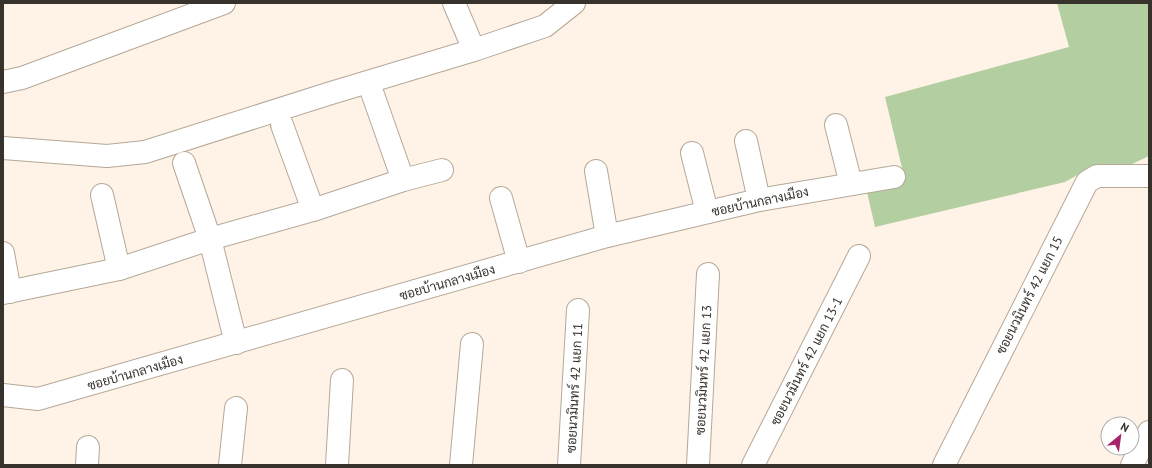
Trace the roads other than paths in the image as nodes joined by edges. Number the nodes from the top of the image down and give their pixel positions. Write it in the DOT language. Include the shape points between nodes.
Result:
graph roads {
  1 [pos="224,3"];
  2 [pos="454,3"];
  3 [pos="573,3"];
  4 [pos="474,50"];
  5 [pos="3,82"];
  6 [pos="372,92"];
  7 [pos="282,125"];
  8 [pos="836,126"];
  9 [pos="746,141"];
  10 [pos="3,148"];
  11 [pos="692,153"];
  12 [pos="184,163"];
  13 [pos="442,170"];
  14 [pos="596,171"];
  15 [pos="1148,176"];
  16 [pos="894,177"];
  17 [pos="403,180"];
  18 [pos="851,184"];
  19 [pos="102,195"];
  20 [pos="501,198"];
  21 [pos="759,200"];
  22 [pos="313,210"];
  23 [pos="707,212"];
  24 [pos="607,236"];
  25 [pos="210,239"];
  26 [pos="3,253"];
  27 [pos="859,256"];
  28 [pos="519,262"];
  29 [pos="119,269"];
  30 [pos="708,274"];
  31 [pos="6,292"];
  32 [pos="578,310"];
  33 [pos="236,343"];
  34 [pos="472,344"];
  35 [pos="342,380"];
  36 [pos="3,395"];
  37 [pos="236,408"];
  38 [pos="1149,432"];
  39 [pos="230,465"];
  40 [pos="337,465"];
  41 [pos="462,465"];
  42 [pos="569,465"];
  43 [pos="698,465"];
  44 [pos="753,465"];
  45 [pos="944,465"];
  46 [pos="1132,465"];
  1 -- 5 [label="street" via="22,78"];
  2 -- 4 [label="street"];
  3 -- 4 [label="street" via="545,26"];
  4 -- 10 [label="street" via="145,152 107,156"];
  6 -- 17 [label="street"];
  7 -- 22 [label="street"];
  8 -- 18 [label="street"];
  9 -- 21 [label="street"];
  11 -- 23 [label="street"];
  12 -- 25 [label="street"];
  13 -- 17 [label="street"];
  14 -- 24 [label="street"];
  15 -- 45 [label="street, ซอยนวมินทร์ 42 แยก 15" via="1097,176 1087,182"];
  16 -- 18 [label="street, ซอยบ้านกลางเมือง"];
  17 -- 22 [label="street"];
  18 -- 21 [label="street, ซอยบ้านกลางเมือง"];
  19 -- 29 [label="street"];
  20 -- 28 [label="street"];
  21 -- 23 [label="street, ซอยบ้านกลางเมือง"];
  22 -- 25 [label="street"];
  23 -- 24 [label="street, ซอยบ้านกลางเมือง"];
  24 -- 28 [label="street, ซอยบ้านกลางเมือง"];
  25 -- 29 [label="street"];
  25 -- 33 [label="street"];
  26 -- 31 [label="street"];
  27 -- 44 [label="street, ซอยนวมินทร์ 42 แยก 13-1"];
  28 -- 33 [label="street, ซอยบ้านกลางเมือง"];
  29 -- 31 [label="street"];
  30 -- 43 [label="street, ซอยนวมินทร์ 42 แยก 13"];
  32 -- 42 [label="street, ซอยนวมินทร์ 42 แยก 11"];
  33 -- 36 [label="street, ซอยบ้านกลางเมือง" via="38,399"];
  34 -- 41 [label="street"];
  35 -- 40 [label="street"];
  37 -- 39 [label="street"];
  38 -- 46 [label="street"];
}
